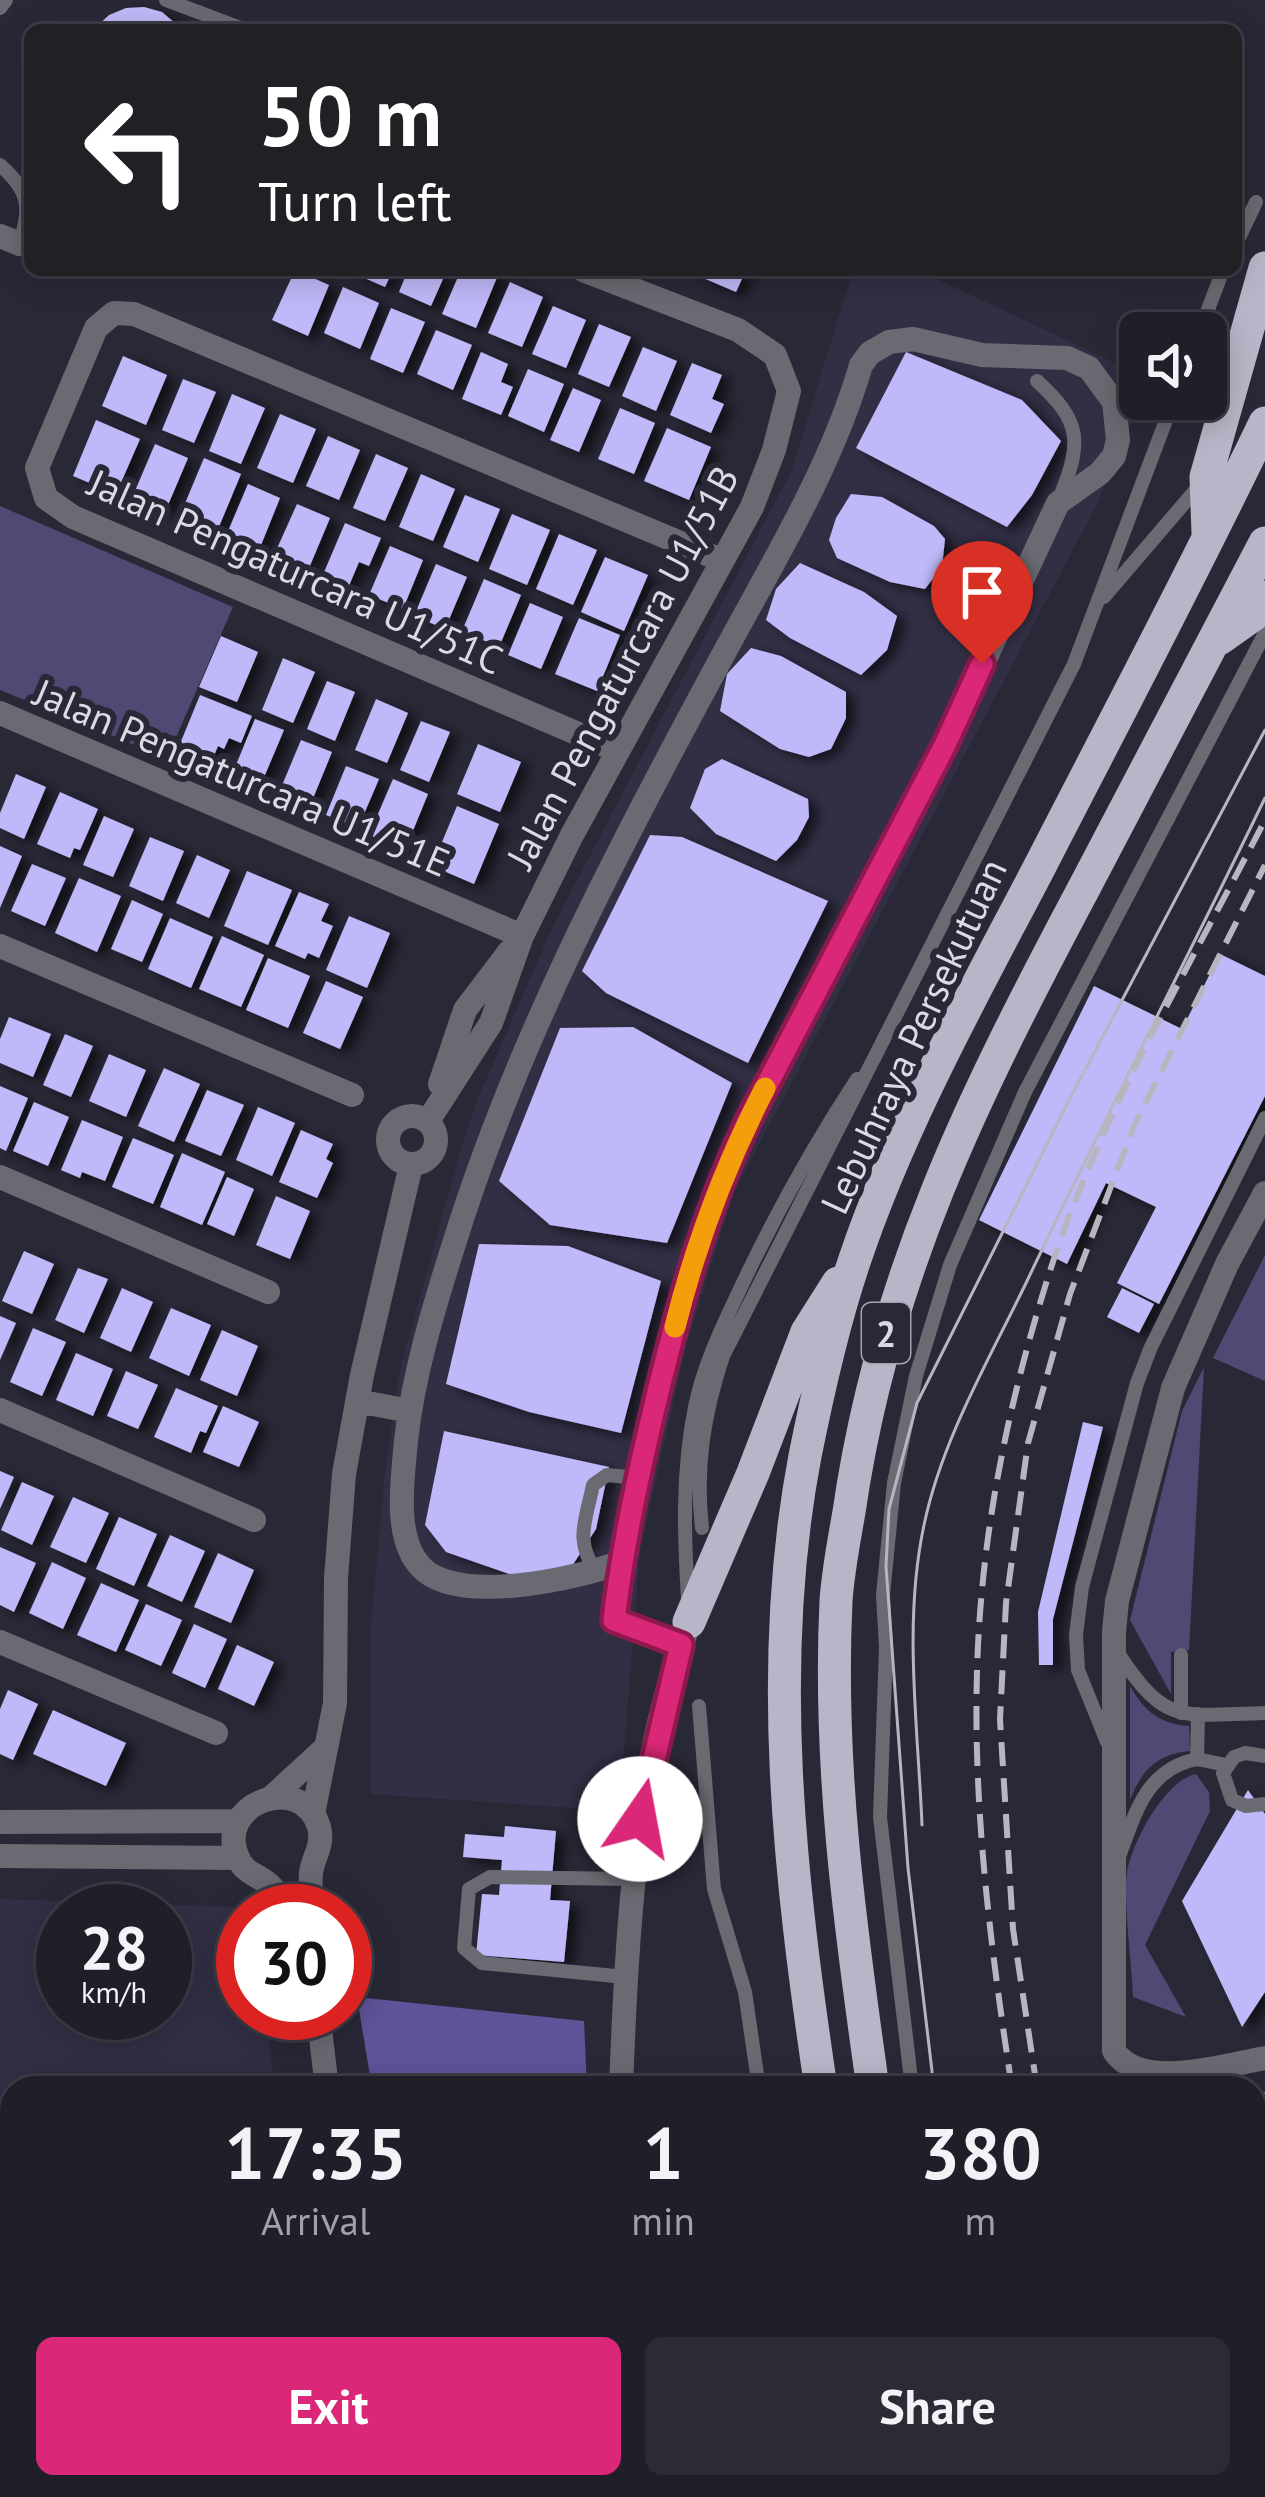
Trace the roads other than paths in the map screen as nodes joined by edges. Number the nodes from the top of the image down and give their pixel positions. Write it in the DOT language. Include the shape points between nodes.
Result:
graph roads {
  1 [pos="6,0"];
  2 [pos="166,0"];
  3 [pos="0,8"];
  4 [pos="230,24"];
  5 [pos="0,165"];
  6 [pos="24,197"];
  7 [pos="1256,202"];
  8 [pos="1242,231"];
  9 [pos="1265,268"];
  10 [pos="598,276"];
  11 [pos="1221,276"];
  12 [pos="1207,312"];
  13 [pos="1037,381"];
  14 [pos="1166,420"];
  15 [pos="1265,423"];
  16 [pos="1207,477"];
  17 [pos="1058,502"];
  18 [pos="1208,541"];
  19 [pos="1265,543"];
  20 [pos="722,560"];
  21 [pos="1265,596"];
  22 [pos="1096,605"];
  23 [pos="1265,633"];
  24 [pos="1212,644"];
  25 [pos="0,713"];
  26 [pos="618,751"];
  27 [pos="522,936"];
  28 [pos="0,946"];
  29 [pos="893,1024"];
  30 [pos="352,1095"];
  31 [pos="1265,1118"];
  32 [pos="428,1121"];
  33 [pos="411,1165"];
  34 [pos="0,1178"];
  35 [pos="1265,1193"];
  36 [pos="854,1263"];
  37 [pos="268,1292"];
  38 [pos="357,1401"];
  39 [pos="0,1410"];
  40 [pos="410,1411"];
  41 [pos="638,1478"];
  42 [pos="254,1520"];
  43 [pos="702,1528"];
  44 [pos="621,1562"];
  45 [pos="596,1572"];
  46 [pos="685,1633"];
  47 [pos="0,1642"];
  48 [pos="1114,1646"];
  49 [pos="1181,1655"];
  50 [pos="699,1706"];
  51 [pos="1265,1713"];
  52 [pos="1189,1714"];
  53 [pos="216,1733"];
  54 [pos="324,1749"];
  55 [pos="1265,1756"];
  56 [pos="1114,1758"];
  57 [pos="1197,1759"];
  58 [pos="1226,1765"];
  59 [pos="273,1796"];
  60 [pos="1265,1804"];
  61 [pos="313,1814"];
  62 [pos="238,1821"];
  63 [pos="0,1822"];
  64 [pos="0,1856"];
  65 [pos="237,1858"];
  66 [pos="1116,1864"];
  67 [pos="312,1866"];
  68 [pos="634,1879"];
  69 [pos="268,1882"];
  70 [pos="311,1884"];
  71 [pos="625,1977"];
  72 [pos="814,2039"];
  73 [pos="321,2040"];
  74 [pos="1265,2058"];
  75 [pos="326,2076"];
  76 [pos="621,2076"];
  77 [pos="757,2076"];
  78 [pos="805,2076"];
  79 [pos="819,2076"];
  80 [pos="871,2076"];
  81 [pos="911,2076"];
  1 -- 3 [label="lane"];
  2 -- 4 [label="lane"];
  5 -- 6 [label="lane"];
  7 -- 8 [label="lane"];
  9 -- 16 [label="highway"];
  10 -- 20 [label="street, Jalan Pengaturcara U1/51B" via="738,330 776,355 789,392 774,450"];
  11 -- 12 [label="lane"];
  13 -- 17 [label="lane" via="1063,405 1077,445"];
  14 -- 22 [label="lane"];
  15 -- 18 [label="highway, Lebuhraya Persekutuan / 2"];
  16 -- 18 [label="highway"];
  16 -- 22 [label="lane"];
  17 -- 40 [label="street" via="1100,473 1118,440 1114,403 1089,368 1067,358 982,355 913,339 889,342 861,364 822,466 567,955 512,1077 442,1283"];
  17 -- 41 [label="street" via="945,745 720,1180 692,1257"];
  18 -- 36 [label="highway, Lebuhraya Persekutuan / 2" via="964,1011"];
  19 -- 24 [label="highway, 2"];
  20 -- 26 [label="street, Jalan Pengaturcara U1/51B"];
  20 -- 26 [label="street, Jalan Pengaturcara U1/51C" via="134,314 114,313 96,328 37,468 46,498 73,517"];
  21 -- 24 [label="highway" via="1253,615"];
  22 -- 29 [label="lane"];
  23 -- 81 [label="lane" via="1025,1092 950,1265 916,1376 883,1595 880,1817"];
  24 -- 80 [label="highway, 2" via="979,1093 880,1350 836,1597 833,1737 843,1881"];
  25 -- 27 [label="street, Jalan Pengaturcara U1/51E"];
  26 -- 27 [label="street, Jalan Pengaturcara U1/51B"];
  27 -- 32 [label="street, Jalan Pengaturcara U1/51B" via="491,1023"];
  28 -- 30 [label="street"];
  29 -- 43 [label="lane" via="723,1356 700,1450"];
  29 -- 46 [label="lane" via="790,1189 695,1403 683,1520"];
  31 -- 56 [label="lane" via="1151,1347 1082,1587 1078,1670"];
  32 -- 33 [label="street" via="436,1149"];
  32 -- 33 [label="street" via="412,1115 391,1128 391,1153"];
  33 -- 38 [label="street"];
  34 -- 37 [label="street"];
  35 -- 48 [label="street" via="1173,1388 1117,1600"];
  36 -- 46 [label="highway" via="807,1332"];
  36 -- 72 [label="highway, Lebuhraya Persekutuan / 2" via="805,1458 787,1594 784,1738"];
  38 -- 40 [label="street"];
  38 -- 54 [label="street" via="336,1578 335,1703"];
  39 -- 42 [label="street"];
  40 -- 45 [label="street" via="403,1500 420,1567 458,1585 541,1585"];
  41 -- 44 [label="street"];
  41 -- 45 [label="lane" via="607,1475 593,1485 581,1540"];
  44 -- 45 [label="street"];
  44 -- 46 [label="street" via="614,1620"];
  46 -- 68 [label="street" via="642,1802"];
  47 -- 53 [label="street"];
  48 -- 52 [label="lane" via="1153,1701"];
  48 -- 56 [label="street"];
  49 -- 52 [label="lane"];
  50 -- 77 [label="lane" via="714,1889 745,1992"];
  51 -- 52 [label="lane"];
  52 -- 57 [label="lane"];
  54 -- 59 [label="street"];
  54 -- 61 [label="street"];
  55 -- 58 [label="lane" via="1245,1754"];
  56 -- 66 [label="street"];
  57 -- 58 [label="lane"];
  57 -- 66 [label="lane" via="1158,1777"];
  58 -- 60 [label="lane" via="1232,1800"];
  59 -- 61 [label="street"];
  59 -- 62 [label="street"];
  61 -- 67 [label="street" via="320,1846"];
  62 -- 63 [label="street"];
  62 -- 65 [label="street"];
  64 -- 65 [label="street"];
  65 -- 69 [label="street"];
  66 -- 74 [label="street" via="1120,2059 1162,2074"];
  67 -- 69 [label="street" via="294,1880"];
  67 -- 70 [label="street"];
  68 -- 71 [label="street"];
  68 -- 71 [label="lane" via="490,1877 469,1889 467,1909 464,1948 482,1963"];
  71 -- 76 [label="street"];
  72 -- 78 [label="highway"];
  72 -- 79 [label="highway, Lebuhraya Persekutuan / 2"];
  73 -- 75 [label="street"];
}
